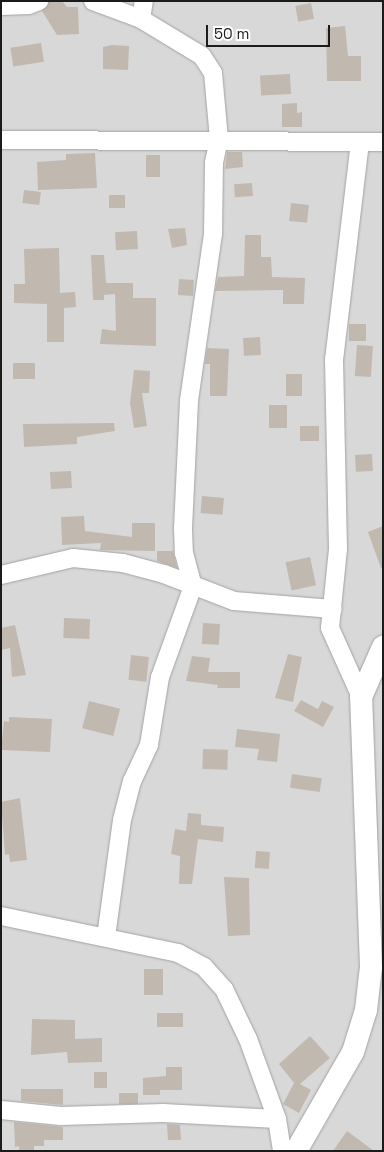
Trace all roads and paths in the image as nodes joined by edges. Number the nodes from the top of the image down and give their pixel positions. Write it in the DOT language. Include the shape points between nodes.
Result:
graph roads {
  1 [pos="39,1"];
  2 [pos="93,1"];
  3 [pos="144,1"];
  4 [pos="1,6"];
  5 [pos="141,19"];
  6 [pos="219,139"];
  7 [pos="1,140"];
  8 [pos="360,142"];
  9 [pos="383,142"];
  10 [pos="1,575"];
  11 [pos="193,586"];
  12 [pos="333,609"];
  13 [pos="383,646"];
  14 [pos="361,697"];
  15 [pos="1,916"];
  16 [pos="106,937"];
  17 [pos="1,1110"];
  18 [pos="277,1119"];
  19 [pos="282,1151"];
  20 [pos="296,1151"];
  1 -- 4 [label="street" via="29,5"];
  2 -- 5 [label="street"];
  3 -- 5 [label="street"];
  5 -- 6 [label="street" via="202,56 213,73"];
  6 -- 7 [label="street"];
  6 -- 8 [label="street"];
  6 -- 11 [label="street" via="214,163 212,243 189,401 183,528 184,553"];
  8 -- 9 [label="street"];
  8 -- 12 [label="street" via="334,359 338,549"];
  10 -- 11 [label="street" via="73,558 123,563"];
  11 -- 12 [label="street" via="234,601"];
  11 -- 16 [label="street" via="160,677 149,745 132,781 122,820"];
  12 -- 14 [label="street" via="330,628"];
  13 -- 14 [label="street"];
  14 -- 20 [label="street" via="371,967 366,1010 353,1052"];
  15 -- 16 [label="street"];
  16 -- 18 [label="street" via="178,953 204,967 224,989 248,1039"];
  17 -- 18 [label="street" via="61,1116 163,1113"];
  18 -- 19 [label="street"];
}
